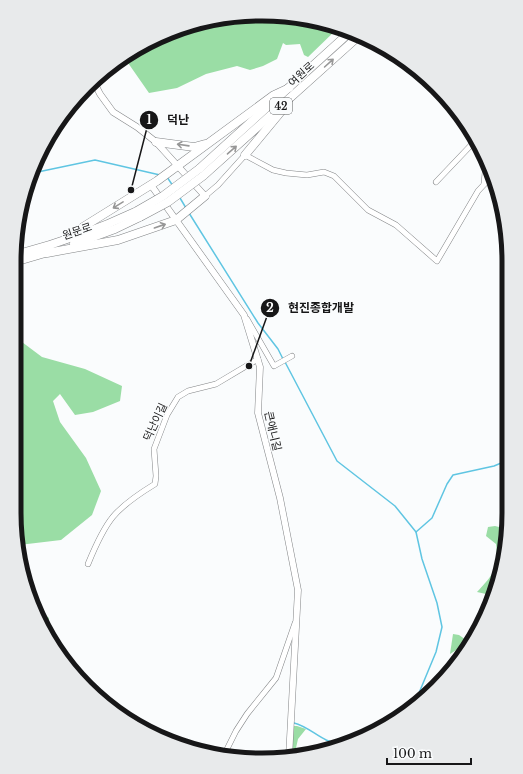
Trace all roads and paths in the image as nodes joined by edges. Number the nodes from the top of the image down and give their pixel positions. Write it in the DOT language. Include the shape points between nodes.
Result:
graph roads {
  1 [pos="346,36"];
  2 [pos="355,39"];
  3 [pos="96,87"];
  4 [pos="291,92"];
  5 [pos="156,142"];
  6 [pos="210,143"];
  7 [pos="472,144"];
  8 [pos="245,155"];
  9 [pos="179,166"];
  10 [pos="485,172"];
  11 [pos="488,180"];
  12 [pos="436,182"];
  13 [pos="154,183"];
  14 [pos="484,184"];
  15 [pos="205,196"];
  16 [pos="139,214"];
  17 [pos="179,218"];
  18 [pos="75,237"];
  19 [pos="22,253"];
  20 [pos="47,253"];
  21 [pos="21,260"];
  22 [pos="244,315"];
  23 [pos="290,357"];
  24 [pos="258,359"];
  25 [pos="88,564"];
  26 [pos="296,618"];
  27 [pos="226,750"];
  28 [pos="289,751"];
  1 -- 4 [label="highway, 여원로 / 42"];
  4 -- 2 [label="highway, 여원로 / 42, one-way"];
  3 -- 5 [label="street" via="113,112 138,127"];
  4 -- 6 [label="highway" via="274,95"];
  4 -- 8 [label="highway" via="273,124"];
  4 -- 16 [label="highway, 여원로 / 42, bridge" via="168,202"];
  6 -- 5 [label="highway, one-way" via="194,147"];
  5 -- 9 [label="street"];
  6 -- 9 [label="highway"];
  7 -- 12 [label="street"];
  8 -- 14 [label="street" via="273,170 307,175 324,172 334,176 368,210 396,225 437,262"];
  8 -- 15 [label="street" via="218,186"];
  9 -- 13 [label="highway"];
  9 -- 15 [label="street"];
  10 -- 14 [label="street"];
  11 -- 14 [label="street"];
  13 -- 17 [label="street, 큰애니길"];
  13 -- 18 [label="highway, one-way" via="84,227"];
  15 -- 17 [label="highway"];
  16 -- 18 [label="highway, 원문로 / 42"];
  16 -- 20 [label="highway, 원문로 / 42" via="94,238"];
  20 -- 17 [label="highway, one-way" via="118,240"];
  17 -- 22 [label="street, 큰애니길"];
  18 -- 19 [label="highway, 원문로 / 42"];
  20 -- 21 [label="highway, 원문로 / 42"];
  22 -- 23 [label="street" via="274,366"];
  22 -- 24 [label="street, 큰애니길"];
  24 -- 25 [label="street, 덕난이길" via="216,384 188,391 178,397 154,449 155,484 122,505 107,523"];
  24 -- 26 [label="street, 큰애니길" via="258,413 280,498 298,590"];
  26 -- 27 [label="street, 큰애니길" via="276,678 247,714"];
  26 -- 28 [label="street, 큰애니길"];
}
